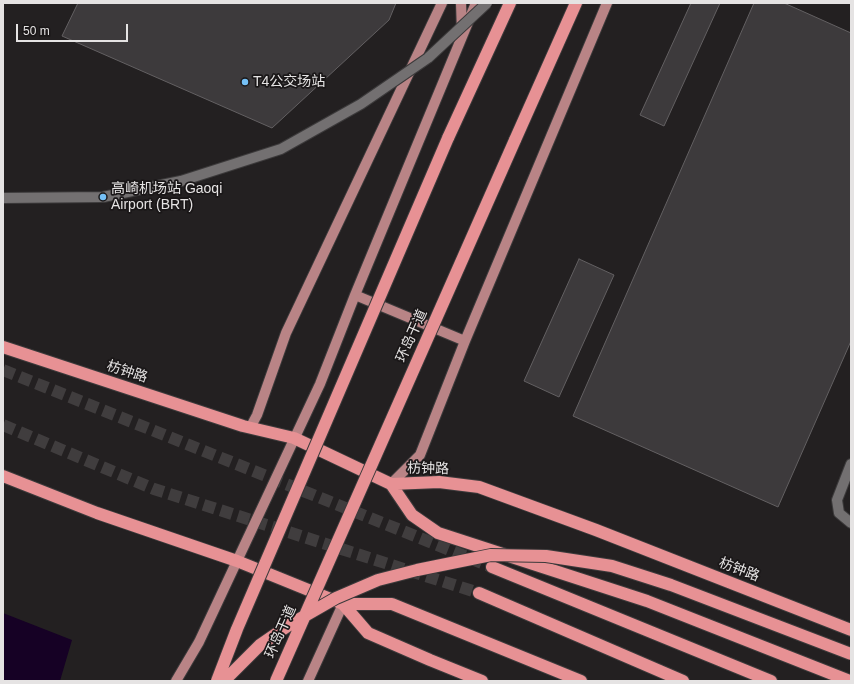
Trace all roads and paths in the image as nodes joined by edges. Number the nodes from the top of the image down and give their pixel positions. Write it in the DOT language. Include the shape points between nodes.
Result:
graph roads {
  1 [pos="442,3"];
  2 [pos="461,3"];
  3 [pos="476,3"];
  4 [pos="487,3"];
  5 [pos="510,3"];
  6 [pos="576,3"];
  7 [pos="607,3"];
  8 [pos="462,37"];
  9 [pos="3,198"];
  10 [pos="355,295"];
  11 [pos="465,342"];
  12 [pos="3,347"];
  13 [pos="250,428"];
  14 [pos="294,438"];
  15 [pos="851,464"];
  16 [pos="3,476"];
  17 [pos="391,484"];
  18 [pos="851,523"];
  19 [pos="238,561"];
  20 [pos="492,567"];
  21 [pos="479,592"];
  22 [pos="343,604"];
  23 [pos="851,630"];
  24 [pos="851,654"];
  25 [pos="176,681"];
  26 [pos="217,681"];
  27 [pos="224,681"];
  28 [pos="276,681"];
  29 [pos="308,681"];
  30 [pos="482,681"];
  31 [pos="581,681"];
  32 [pos="683,681"];
  33 [pos="771,681"];
  34 [pos="850,681"];
  1 -- 13 [label="main road" via="286,333"];
  2 -- 8 [label="main road"];
  3 -- 8 [label="main road"];
  4 -- 9 [label="lane, bridge" via="428,58 361,104 281,149 181,181 103,197"];
  5 -- 26 [label="highway, bridge" via="448,138"];
  6 -- 28 [label="highway, 环岛干道, bridge"];
  7 -- 11 [label="main road"];
  8 -- 10 [label="main road"];
  10 -- 11 [label="main road"];
  10 -- 14 [label="main road" via="320,384"];
  11 -- 17 [label="main road" via="420,455"];
  12 -- 13 [label="highway, 枋钟路"];
  13 -- 14 [label="highway, 枋钟路"];
  14 -- 17 [label="highway, 枋钟路"];
  14 -- 19 [label="main road"];
  15 -- 18 [label="lane" via="837,500 839,512"];
  16 -- 19 [label="highway" via="97,513"];
  17 -- 23 [label="highway, 枋钟路" via="439,482 479,487"];
  17 -- 34 [label="highway" via="412,515 438,533 647,601"];
  19 -- 22 [label="highway"];
  19 -- 25 [label="main road" via="199,642"];
  20 -- 33 [label="highway"];
  21 -- 32 [label="highway"];
  22 -- 29 [label="main road"];
  22 -- 30 [label="highway" via="368,632"];
  22 -- 31 [label="highway" via="392,604"];
  24 -- 27 [label="highway, bridge" via="671,585 612,566 546,556 491,555 378,580 336,598 260,645"];
}
